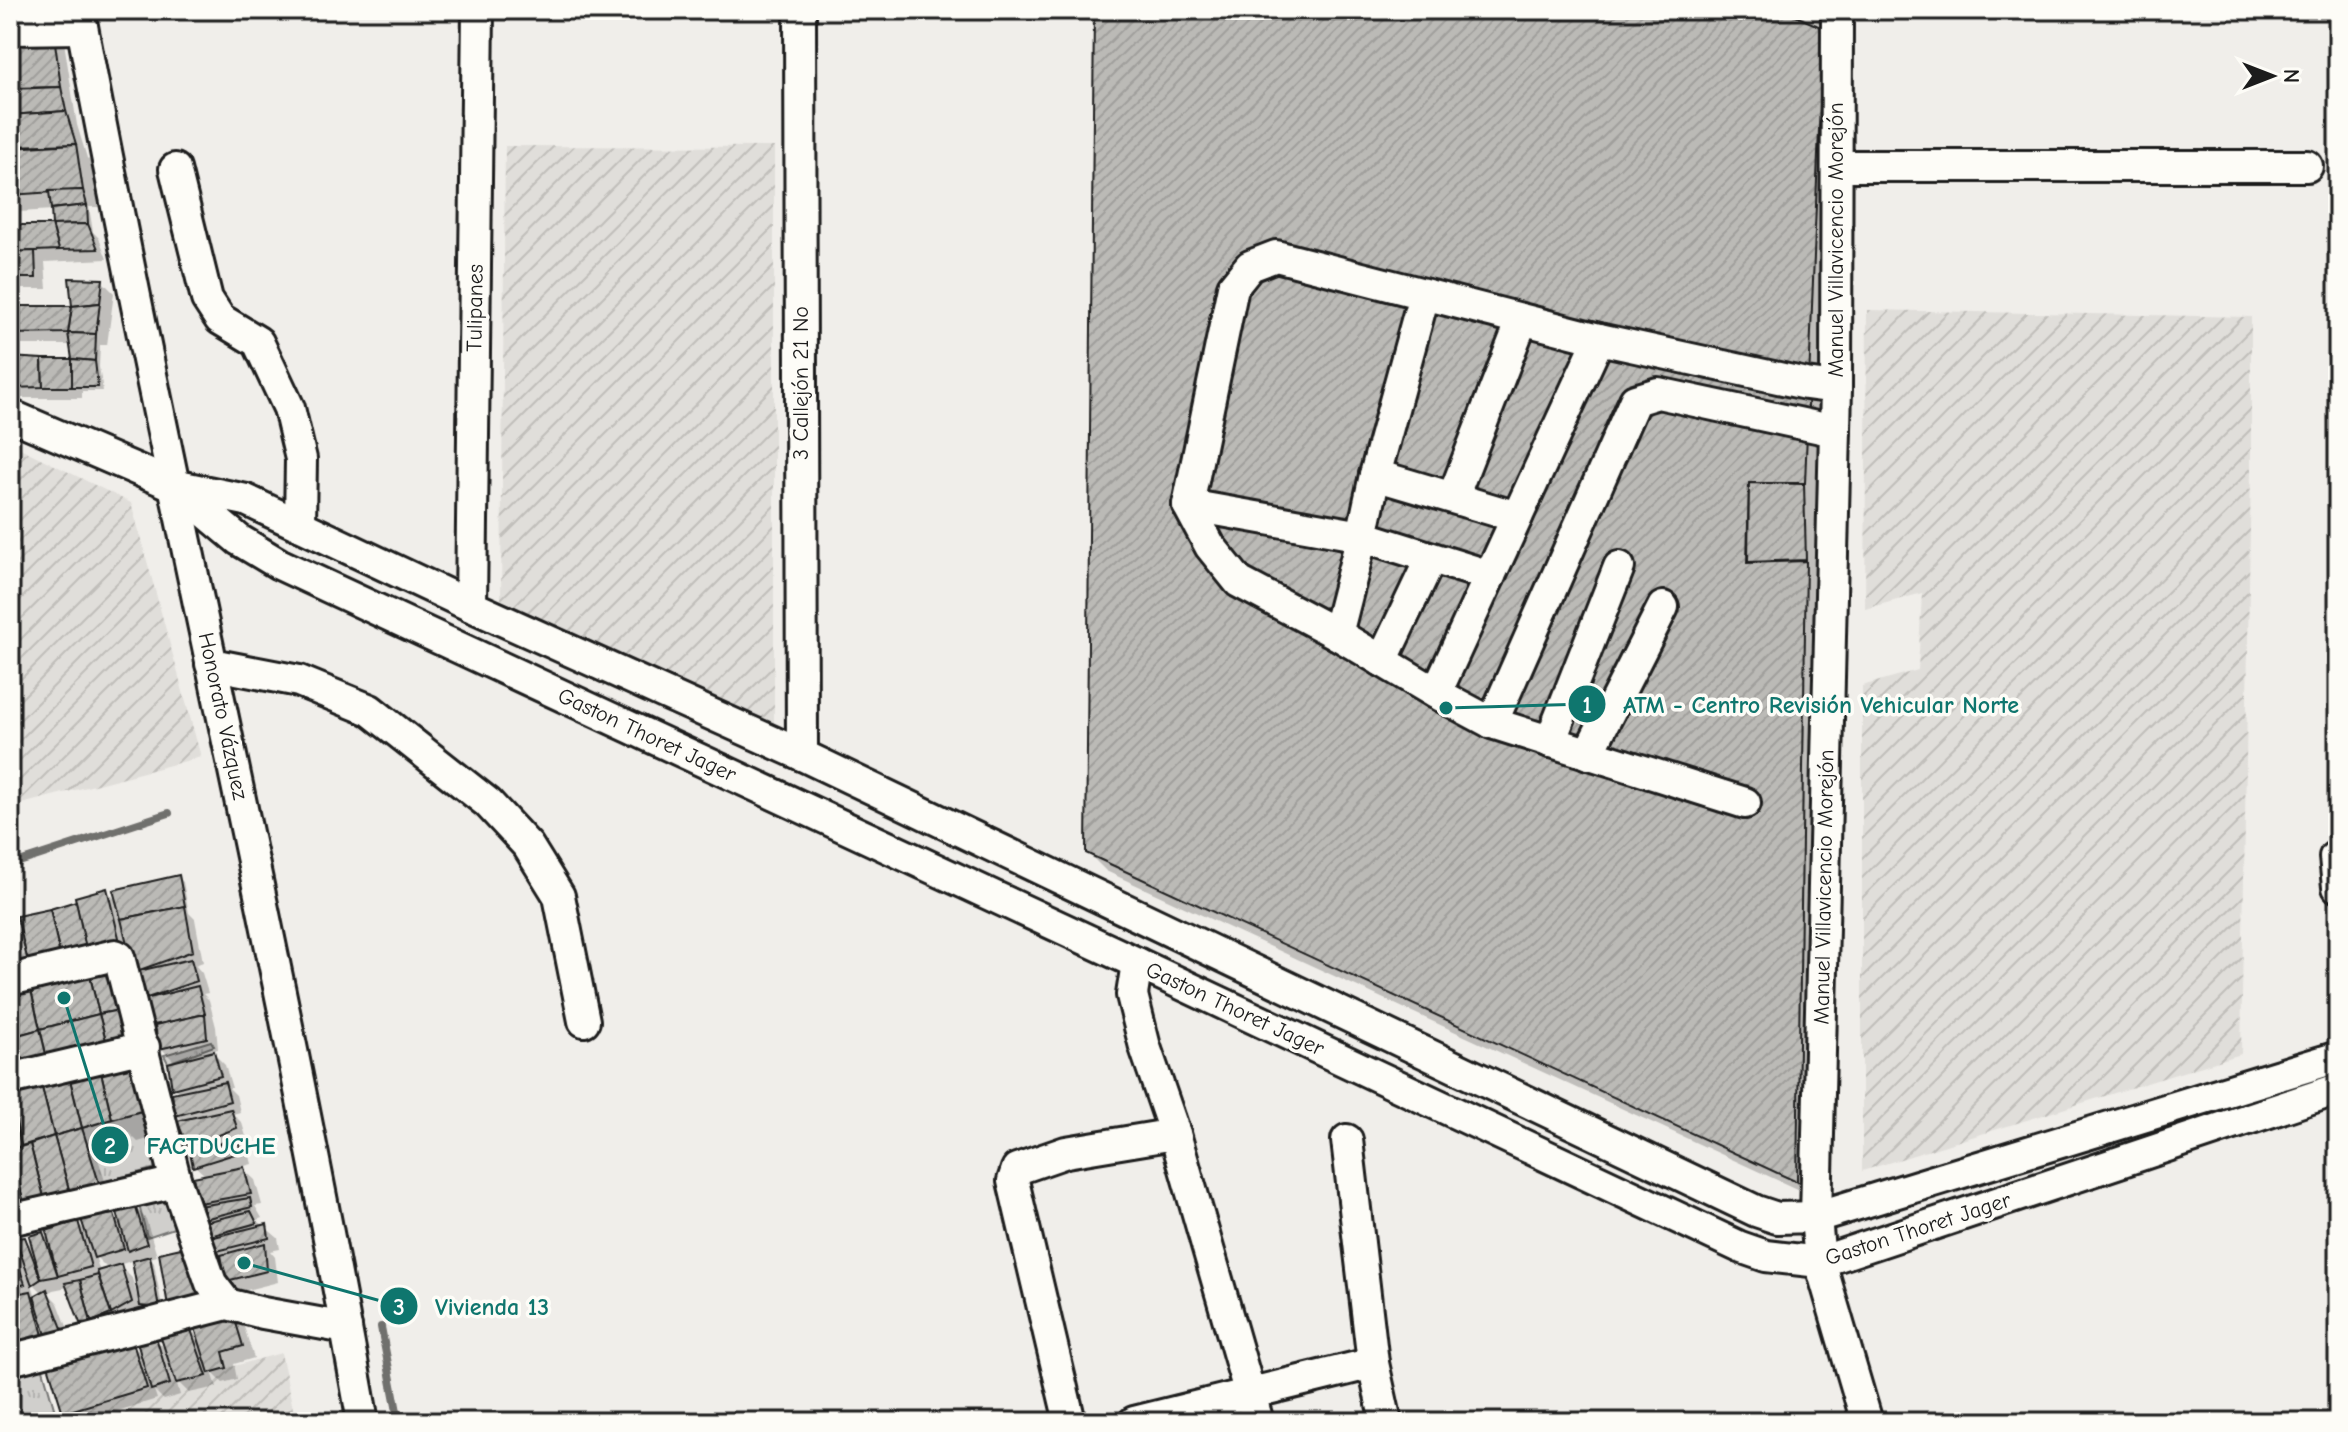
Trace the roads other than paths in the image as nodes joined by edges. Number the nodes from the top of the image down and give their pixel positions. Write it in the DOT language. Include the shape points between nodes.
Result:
graph roads {
  1 [pos="478,10"];
  2 [pos="800,10"];
  3 [pos="1837,10"];
  4 [pos="80,19"];
  5 [pos="10,29"];
  6 [pos="1837,166"];
  7 [pos="2307,166"];
  8 [pos="175,169"];
  9 [pos="1424,295"];
  10 [pos="1522,320"];
  11 [pos="1599,339"];
  12 [pos="1836,388"];
  13 [pos="10,415"];
  14 [pos="1835,431"];
  15 [pos="1375,475"];
  16 [pos="173,485"];
  17 [pos="1453,497"];
  18 [pos="1188,505"];
  19 [pos="1517,517"];
  20 [pos="300,525"];
  21 [pos="1362,536"];
  22 [pos="1431,558"];
  23 [pos="1619,567"];
  24 [pos="1490,576"];
  25 [pos="471,606"];
  26 [pos="1663,607"];
  27 [pos="1337,634"];
  28 [pos="1382,661"];
  29 [pos="211,664"];
  30 [pos="1436,693"];
  31 [pos="1492,723"];
  32 [pos="1550,742"];
  33 [pos="1588,754"];
  34 [pos="802,755"];
  35 [pos="1745,803"];
  36 [pos="2335,857"];
  37 [pos="2338,887"];
  38 [pos="1137,963"];
  39 [pos="10,980"];
  40 [pos="584,1021"];
  41 [pos="144,1047"];
  42 [pos="2338,1057"];
  43 [pos="10,1079"];
  44 [pos="2338,1089"];
  45 [pos="1175,1134"];
  46 [pos="1347,1140"];
  47 [pos="176,1182"];
  48 [pos="1816,1217"];
  49 [pos="10,1220"];
  50 [pos="1820,1262"];
  51 [pos="227,1304"];
  52 [pos="346,1328"];
  53 [pos="10,1360"];
  54 [pos="1373,1363"];
  55 [pos="1249,1393"];
  56 [pos="363,1422"];
  57 [pos="1070,1422"];
  58 [pos="1134,1422"];
  59 [pos="1258,1422"];
  60 [pos="1386,1422"];
  61 [pos="1867,1422"];
  1 -- 25 [label="street, Tulipanes"];
  2 -- 34 [label="street, 3 Callejón 21 No"];
  3 -- 6 [label="street, Manuel Villavicencio Morejón"];
  4 -- 5 [label="street"];
  4 -- 16 [label="street, Honorato Vázquez"];
  6 -- 7 [label="street"];
  6 -- 12 [label="street, Manuel Villavicencio Morejón"];
  8 -- 20 [label="street" via="207,299 220,319 258,342 289,408 301,459"];
  9 -- 10 [label="street"];
  9 -- 15 [label="street"];
  9 -- 18 [label="street" via="1276,256 1250,266 1233,287"];
  10 -- 11 [label="street"];
  10 -- 17 [label="street"];
  11 -- 12 [label="street"];
  11 -- 19 [label="street"];
  12 -- 14 [label="street, Manuel Villavicencio Morejón"];
  13 -- 16 [label="street, Gaston Thoret Jager"];
  14 -- 31 [label="street" via="1658,393 1635,400"];
  14 -- 48 [label="street, Manuel Villavicencio Morejón"];
  15 -- 17 [label="street"];
  15 -- 21 [label="street"];
  16 -- 20 [label="street, Gaston Thoret Jager" via="246,500"];
  16 -- 29 [label="street, Honorato Vázquez"];
  16 -- 38 [label="street, Gaston Thoret Jager" via="239,540 279,564"];
  17 -- 19 [label="street"];
  18 -- 21 [label="street"];
  18 -- 27 [label="street" via="1210,546 1239,582"];
  19 -- 24 [label="street"];
  20 -- 25 [label="street, Gaston Thoret Jager"];
  21 -- 22 [label="street"];
  21 -- 27 [label="street"];
  22 -- 24 [label="street"];
  22 -- 28 [label="street"];
  23 -- 32 [label="street"];
  24 -- 30 [label="street"];
  25 -- 34 [label="street, Gaston Thoret Jager"];
  26 -- 33 [label="street"];
  27 -- 28 [label="street"];
  28 -- 30 [label="street"];
  29 -- 40 [label="street" via="299,681 370,710 488,803 528,846 559,896"];
  29 -- 52 [label="street, Honorato Vázquez"];
  30 -- 31 [label="street"];
  31 -- 32 [label="street"];
  32 -- 33 [label="street"];
  33 -- 35 [label="street"];
  34 -- 48 [label="street, Gaston Thoret Jager" via="1756,1211 1777,1218"];
  36 -- 37 [label="street"];
  38 -- 45 [label="street" via="1132,995"];
  38 -- 50 [label="street, Gaston Thoret Jager" via="1740,1247 1766,1256"];
  39 -- 41 [label="street" via="119,957"];
  41 -- 43 [label="street"];
  41 -- 47 [label="street"];
  42 -- 48 [label="street, Gaston Thoret Jager"];
  44 -- 50 [label="street, Gaston Thoret Jager"];
  45 -- 55 [label="street"];
  45 -- 57 [label="street" via="1066,1152 1017,1169 1013,1181"];
  46 -- 54 [label="street"];
  47 -- 49 [label="street"];
  47 -- 51 [label="street" via="211,1283"];
  48 -- 50 [label="street, Manuel Villavicencio Morejón"];
  50 -- 61 [label="street, Manuel Villavicencio Morejón"];
  51 -- 52 [label="street"];
  51 -- 53 [label="street"];
  52 -- 56 [label="street, Honorato Vázquez"];
  54 -- 55 [label="street"];
  54 -- 60 [label="street"];
  55 -- 58 [label="street"];
  55 -- 59 [label="street"];
}
